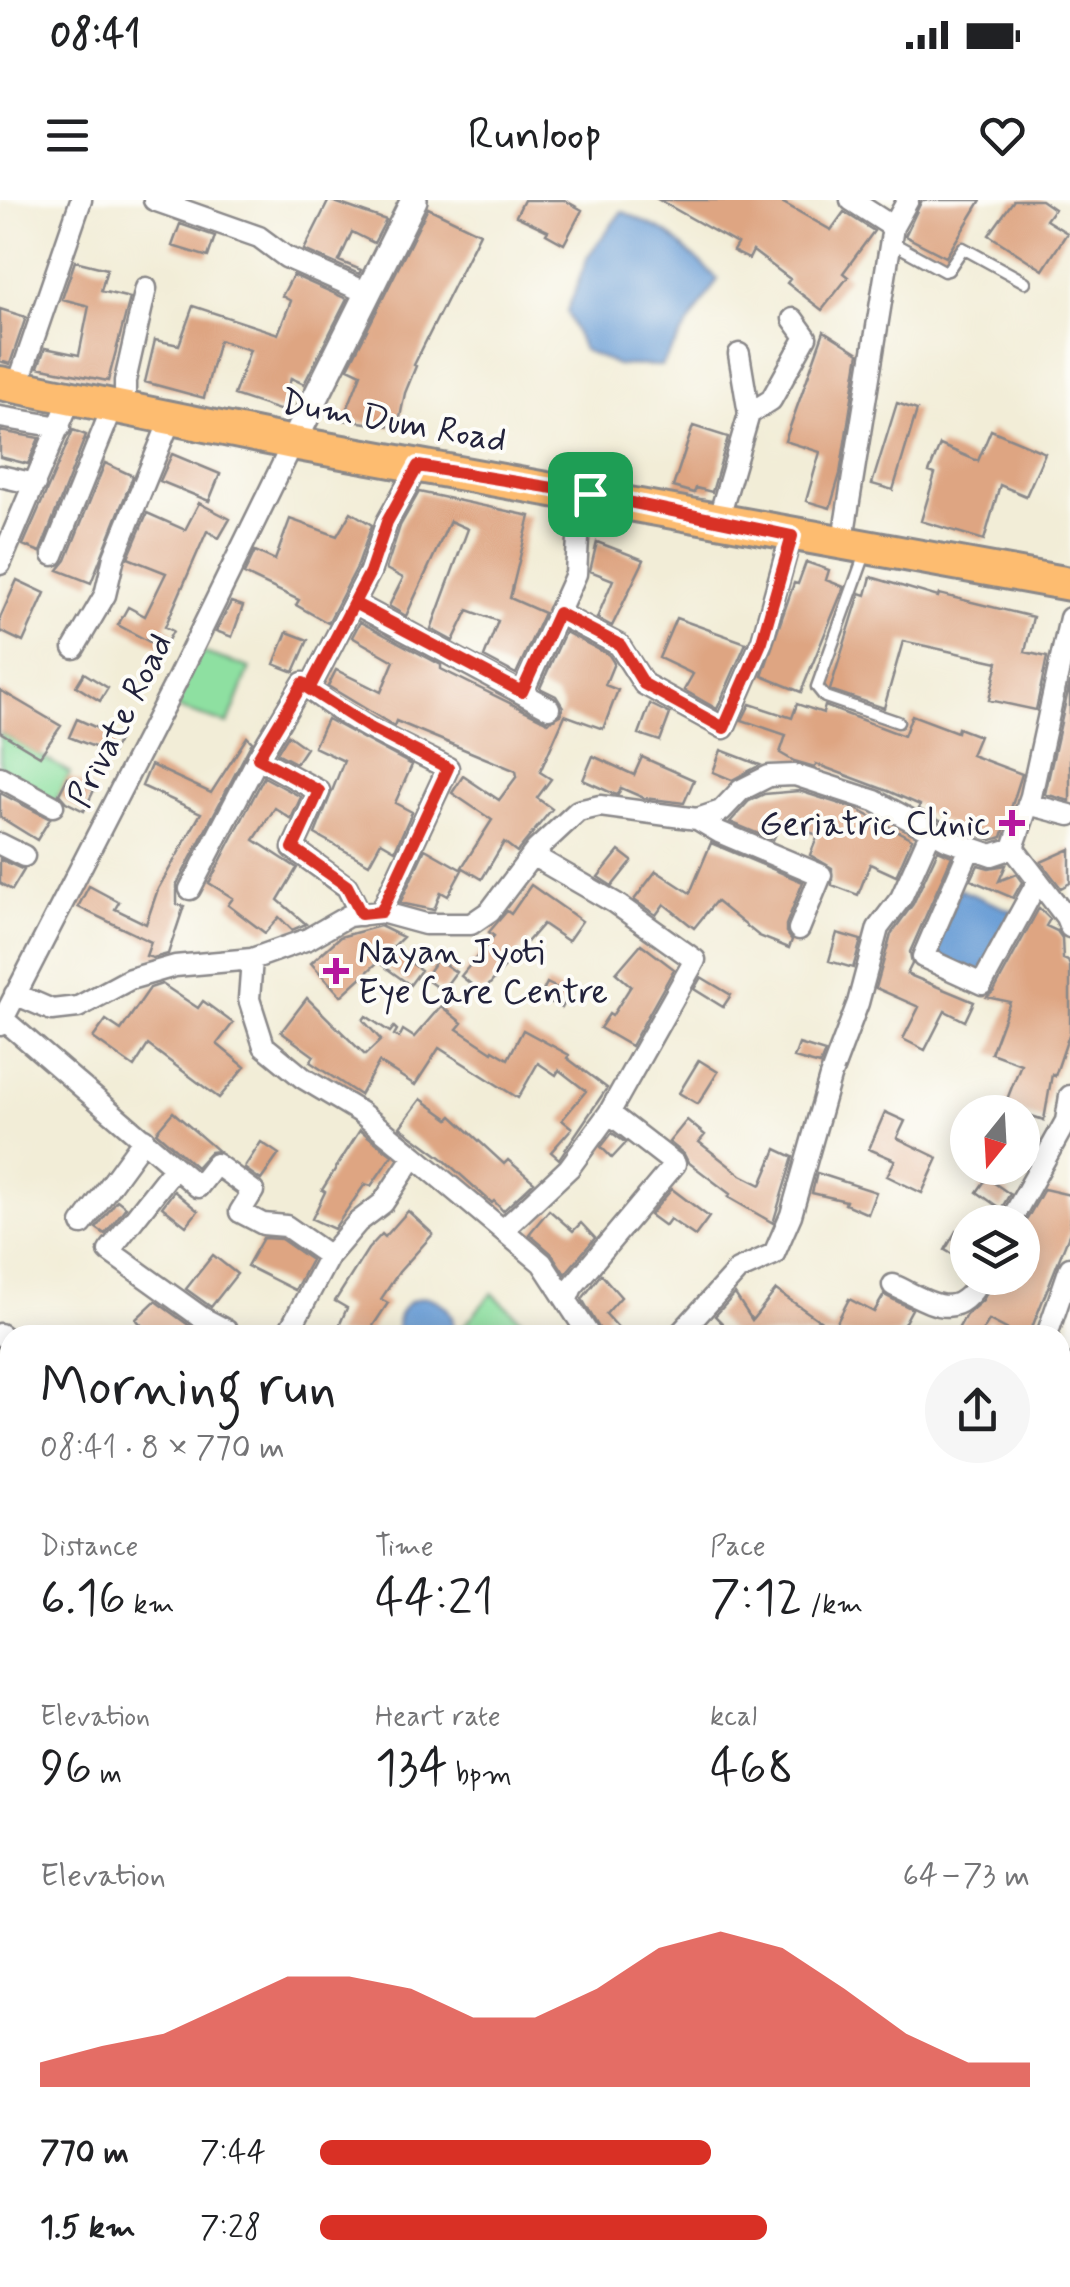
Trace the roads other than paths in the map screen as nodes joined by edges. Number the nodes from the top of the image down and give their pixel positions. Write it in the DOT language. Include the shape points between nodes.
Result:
graph roads {
  1 [pos="81,200"];
  2 [pos="154,200"];
  3 [pos="414,200"];
  4 [pos="851,200"];
  5 [pos="908,200"];
  6 [pos="891,234"];
  7 [pos="1025,282"];
  8 [pos="146,288"];
  9 [pos="368,293"];
  10 [pos="793,319"];
  11 [pos="739,354"];
  12 [pos="8,385"];
  13 [pos="119,407"];
  14 [pos="65,412"];
  15 [pos="749,414"];
  16 [pos="0,417"];
  17 [pos="172,418"];
  18 [pos="293,443"];
  19 [pos="418,466"];
  20 [pos="0,476"];
  21 [pos="35,484"];
  22 [pos="590,494"];
  23 [pos="718,521"];
  24 [pos="6,533"];
  25 [pos="792,536"];
  26 [pos="854,547"];
  27 [pos="53,555"];
  28 [pos="0,564"];
  29 [pos="1070,584"];
  30 [pos="354,603"];
  31 [pos="558,613"];
  32 [pos="1070,618"];
  33 [pos="74,648"];
  34 [pos="309,689"];
  35 [pos="522,692"];
  36 [pos="548,708"];
  37 [pos="898,722"];
  38 [pos="258,758"];
  39 [pos="0,777"];
  40 [pos="1028,804"];
  41 [pos="53,806"];
  42 [pos="1070,815"];
  43 [pos="696,819"];
  44 [pos="932,831"];
  45 [pos="0,844"];
  46 [pos="970,848"];
  47 [pos="1012,848"];
  48 [pos="532,855"];
  49 [pos="24,856"];
  50 [pos="1038,880"];
  51 [pos="190,889"];
  52 [pos="371,913"];
  53 [pos="1070,927"];
  54 [pos="799,929"];
  55 [pos="252,959"];
  56 [pos="15,994"];
  57 [pos="2,1022"];
  58 [pos="1070,1096"];
  59 [pos="609,1113"];
  60 [pos="1068,1122"];
  61 [pos="144,1139"];
  62 [pos="414,1156"];
  63 [pos="175,1167"];
  64 [pos="1020,1205"];
  65 [pos="82,1224"];
  66 [pos="503,1230"];
  67 [pos="329,1256"];
  68 [pos="1070,1268"];
  69 [pos="893,1284"];
  70 [pos="971,1295"];
  71 [pos="566,1299"];
  72 [pos="216,1325"];
  73 [pos="292,1325"];
  74 [pos="583,1325"];
  75 [pos="688,1325"];
  76 [pos="1050,1325"];
  1 -- 12 [label="street"];
  2 -- 9 [label="street" via="259,236 286,257"];
  3 -- 9 [label="street"];
  4 -- 6 [label="street"];
  5 -- 6 [label="street"];
  6 -- 7 [label="lane" via="944,270 963,248"];
  6 -- 26 [label="street"];
  8 -- 13 [label="street"];
  9 -- 18 [label="street"];
  10 -- 15 [label="street" via="806,337 771,400"];
  11 -- 15 [label="street"];
  12 -- 14 [label="main road, Dum Dum Road"];
  13 -- 14 [label="main road, Dum Dum Road"];
  13 -- 17 [label="main road, Dum Dum Road"];
  13 -- 27 [label="street"];
  14 -- 16 [label="street"];
  14 -- 21 [label="street"];
  15 -- 23 [label="street"];
  17 -- 18 [label="main road, Dum Dum Road"];
  17 -- 33 [label="street" via="114,557 105,595"];
  18 -- 19 [label="main road, Dum Dum Road"];
  18 -- 56 [label="street, Private Road"];
  19 -- 22 [label="main road, Dum Dum Road"];
  19 -- 30 [label="street"];
  20 -- 21 [label="street"];
  21 -- 24 [label="street"];
  22 -- 23 [label="main road, Dum Dum Road"];
  22 -- 31 [label="street" via="579,521 576,574"];
  23 -- 25 [label="main road, Dum Dum Road"];
  24 -- 28 [label="street"];
  25 -- 26 [label="main road, Dum Dum Road"];
  25 -- 31 [label="street" via="762,641 724,728 644,684 620,645"];
  26 -- 29 [label="main road, Dum Dum Road"];
  26 -- 37 [label="lane" via="817,687 825,697"];
  30 -- 34 [label="street"];
  30 -- 35 [label="street"];
  31 -- 35 [label="street"];
  32 -- 40 [label="street"];
  34 -- 38 [label="street" via="303,683"];
  34 -- 52 [label="street" via="448,768"];
  35 -- 36 [label="street"];
  38 -- 51 [label="street"];
  38 -- 52 [label="street" via="319,791 293,848 347,886"];
  39 -- 41 [label="street"];
  40 -- 42 [label="street"];
  40 -- 47 [label="street"];
  43 -- 44 [label="street" via="721,811 741,790 769,776 795,775 875,801"];
  43 -- 48 [label="street" via="600,806 578,810"];
  43 -- 54 [label="street" via="821,876"];
  44 -- 46 [label="street"];
  44 -- 75 [label="street" via="901,898 878,928 774,1254 738,1270"];
  45 -- 49 [label="street"];
  46 -- 47 [label="street" via="992,856"];
  46 -- 50 [label="street" via="924,957 938,964 982,984"];
  47 -- 50 [label="street"];
  48 -- 52 [label="street" via="490,911 471,924 425,924"];
  48 -- 59 [label="street" via="695,960"];
  50 -- 53 [label="street"];
  52 -- 55 [label="street" via="348,916"];
  55 -- 56 [label="street" via="176,966 130,979 78,1007 52,1010"];
  55 -- 62 [label="street" via="249,999 264,1046"];
  56 -- 57 [label="street, Private Road"];
  57 -- 61 [label="street"];
  58 -- 60 [label="street"];
  59 -- 66 [label="street" via="569,1168"];
  59 -- 71 [label="street" via="674,1164"];
  60 -- 64 [label="street"];
  61 -- 63 [label="street"];
  61 -- 65 [label="street"];
  62 -- 66 [label="street"];
  62 -- 67 [label="street" via="383,1203"];
  63 -- 67 [label="street" via="198,1187 216,1164 253,1191 240,1212 286,1226"];
  63 -- 72 [label="street" via="109,1251"];
  66 -- 71 [label="street" via="542,1263"];
  67 -- 73 [label="street"];
  68 -- 76 [label="street"];
  69 -- 70 [label="street" via="940,1306"];
  71 -- 74 [label="street"];
}
